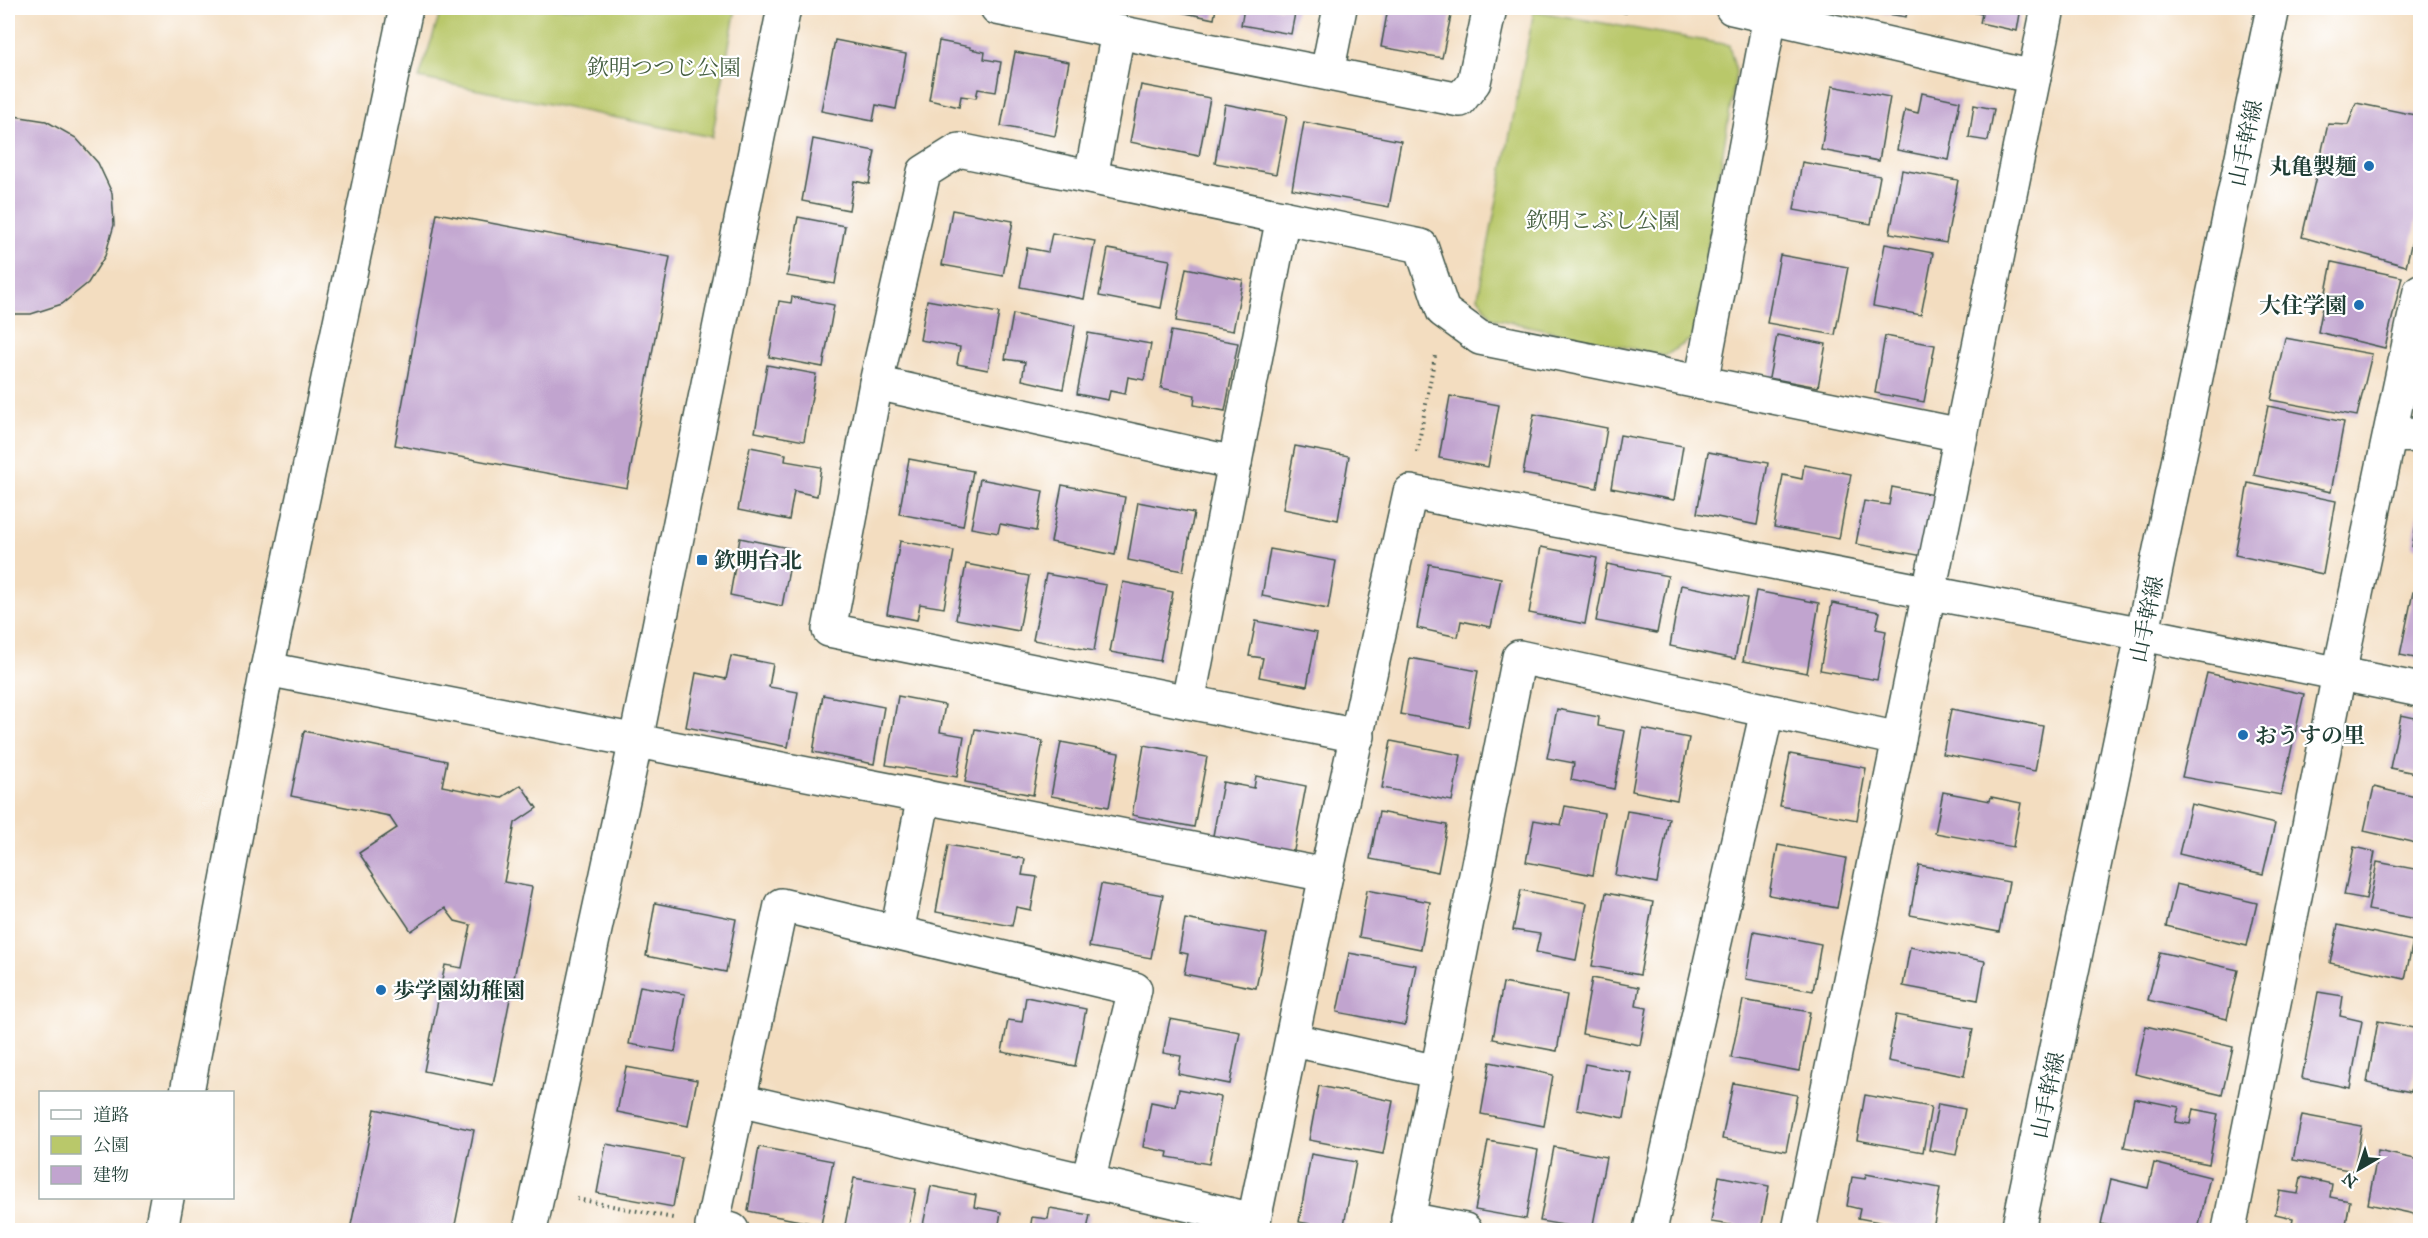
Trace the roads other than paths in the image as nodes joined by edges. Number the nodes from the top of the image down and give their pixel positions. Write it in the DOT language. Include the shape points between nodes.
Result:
graph roads {
  1 [pos="406,8"];
  2 [pos="784,8"];
  3 [pos="997,8"];
  4 [pos="1340,8"];
  5 [pos="1490,8"];
  6 [pos="1732,8"];
  7 [pos="2048,8"];
  8 [pos="2273,8"];
  9 [pos="1770,16"];
  10 [pos="1118,32"];
  11 [pos="1327,73"];
  12 [pos="2034,77"];
  13 [pos="1091,177"];
  14 [pos="1283,218"];
  15 [pos="2421,291"];
  16 [pos="876,383"];
  17 [pos="1701,383"];
  18 [pos="1961,435"];
  19 [pos="2405,435"];
  20 [pos="1235,463"];
  21 [pos="1929,593"];
  22 [pos="2143,633"];
  23 [pos="267,669"];
  24 [pos="2339,674"];
  25 [pos="2421,690"];
  26 [pos="1188,702"];
  27 [pos="1767,711"];
  28 [pos="1358,736"];
  29 [pos="636,740"];
  30 [pos="1899,740"];
  31 [pos="924,796"];
  32 [pos="1326,875"];
  33 [pos="897,932"];
  34 [pos="1293,1040"];
  35 [pos="1438,1072"];
  36 [pos="187,1091"];
  37 [pos="739,1100"];
  38 [pos="1088,1181"];
  39 [pos="167,1199"];
  40 [pos="722,1228"];
  41 [pos="161,1230"];
  42 [pos="530,1230"];
  43 [pos="1465,1230"];
  44 [pos="1650,1230"];
  45 [pos="1799,1230"];
  46 [pos="2018,1230"];
  47 [pos="2229,1230"];
  1 -- 23 [label="street"];
  2 -- 29 [label="street"];
  3 -- 10 [label="street"];
  4 -- 11 [label="street"];
  5 -- 11 [label="street" via="1474,82 1460,100"];
  6 -- 9 [label="street"];
  7 -- 12 [label="street"];
  8 -- 22 [label="street, 山手幹線"];
  9 -- 12 [label="street"];
  9 -- 17 [label="street"];
  10 -- 11 [label="street"];
  10 -- 13 [label="street"];
  12 -- 18 [label="street"];
  13 -- 14 [label="street"];
  13 -- 16 [label="street" via="959,150 924,172"];
  14 -- 17 [label="street" via="1421,246 1443,312 1480,338"];
  14 -- 20 [label="street"];
  15 -- 19 [label="street"];
  16 -- 20 [label="street"];
  16 -- 26 [label="street" via="829,630"];
  17 -- 18 [label="street"];
  18 -- 21 [label="street"];
  19 -- 24 [label="street"];
  20 -- 26 [label="street"];
  21 -- 22 [label="street"];
  21 -- 28 [label="street" via="1410,492"];
  21 -- 30 [label="street"];
  22 -- 24 [label="street"];
  22 -- 46 [label="street, 山手幹線"];
  23 -- 29 [label="street"];
  23 -- 36 [label="street"];
  24 -- 25 [label="street"];
  24 -- 47 [label="street"];
  26 -- 28 [label="street"];
  27 -- 30 [label="street"];
  27 -- 35 [label="street" via="1519,657"];
  27 -- 44 [label="street"];
  28 -- 32 [label="street"];
  29 -- 31 [label="street"];
  29 -- 42 [label="street"];
  30 -- 45 [label="street"];
  31 -- 32 [label="street"];
  31 -- 33 [label="street"];
  32 -- 34 [label="street"];
  33 -- 37 [label="street" via="781,905"];
  33 -- 38 [label="street" via="1135,989"];
  34 -- 35 [label="street"];
  34 -- 38 [label="street" via="1254,1220"];
  35 -- 43 [label="street" via="1408,1219"];
  37 -- 38 [label="street"];
  37 -- 40 [label="street"];
  39 -- 41 [label="street"];
}
